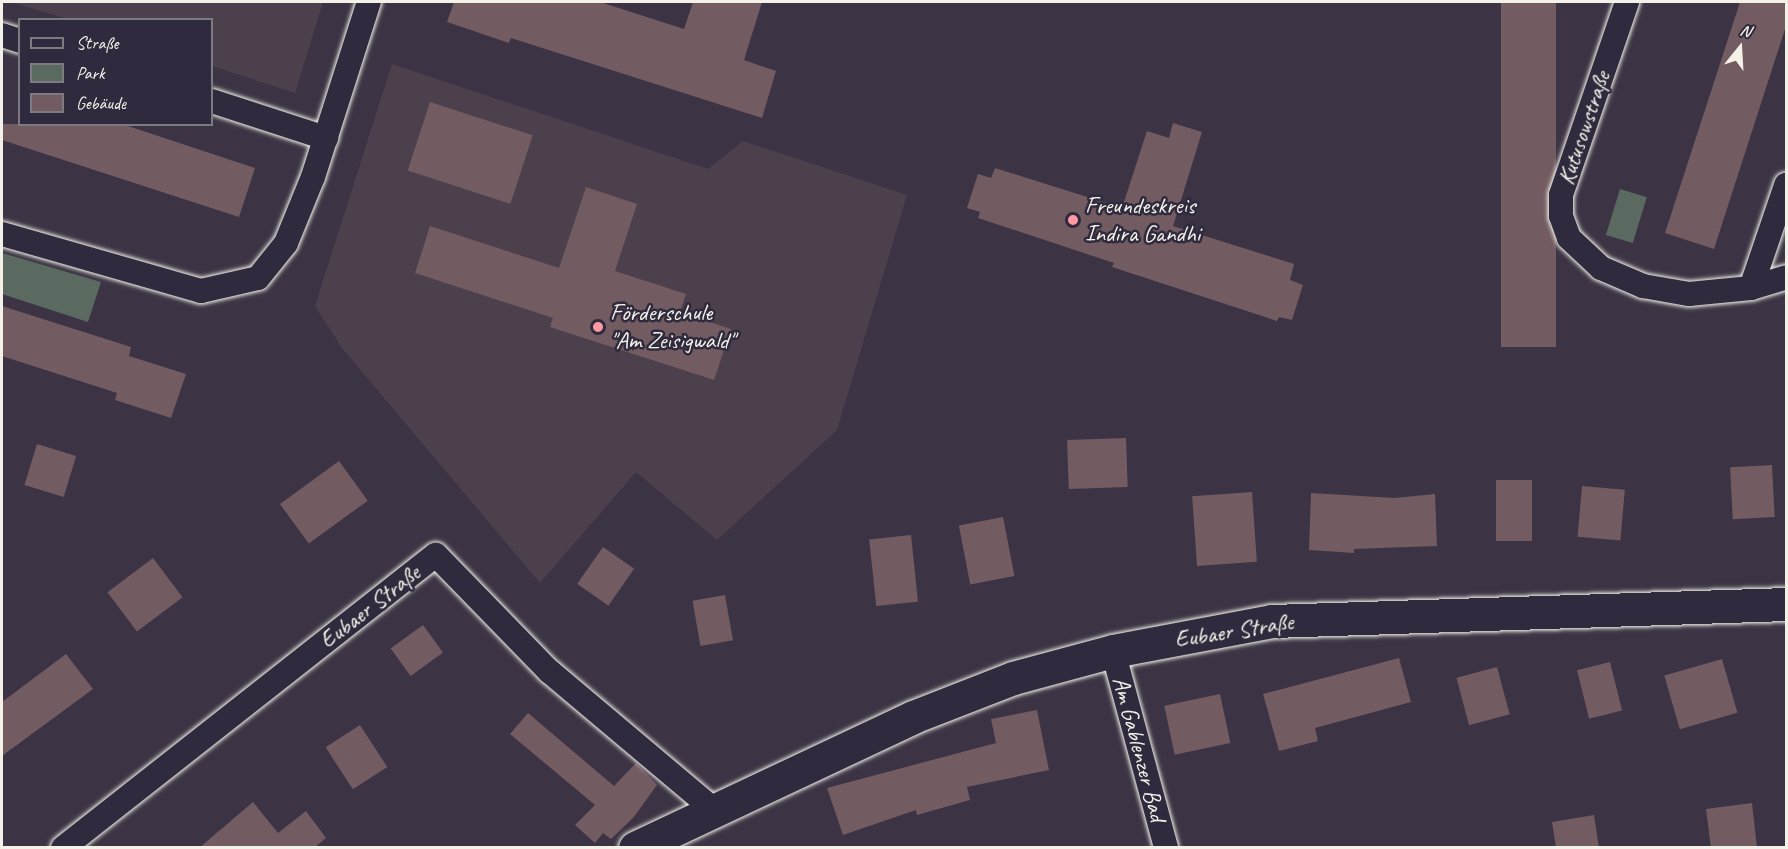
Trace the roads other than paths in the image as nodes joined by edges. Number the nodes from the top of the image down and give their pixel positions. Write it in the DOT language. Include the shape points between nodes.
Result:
graph roads {
  1 [pos="369,2"];
  2 [pos="1627,2"];
  3 [pos="2,35"];
  4 [pos="18,40"];
  5 [pos="213,101"];
  6 [pos="326,138"];
  7 [pos="1786,184"];
  8 [pos="2,234"];
  9 [pos="1786,278"];
  10 [pos="1751,288"];
  11 [pos="1786,604"];
  12 [pos="1113,651"];
  13 [pos="714,810"];
  14 [pos="63,848"];
  15 [pos="635,848"];
  16 [pos="1166,848"];
  1 -- 6 [label="street"];
  2 -- 10 [label="street, Kutusowstraße" via="1561,195 1561,216 1569,238 1601,268 1643,286 1689,294"];
  3 -- 4 [label="street"];
  5 -- 6 [label="street"];
  6 -- 8 [label="street" via="286,243 258,278 201,291"];
  7 -- 10 [label="street"];
  9 -- 10 [label="street, Kutusowstraße"];
  11 -- 12 [label="street, Eubaer Straße" via="1272,621"];
  12 -- 13 [label="street, Eubaer Straße" via="1013,678 913,717"];
  12 -- 16 [label="street, Am Gablenzer Bad"];
  13 -- 14 [label="street, Eubaer Straße" via="549,671 436,555"];
  13 -- 15 [label="street, Eubaer Straße"];
}
